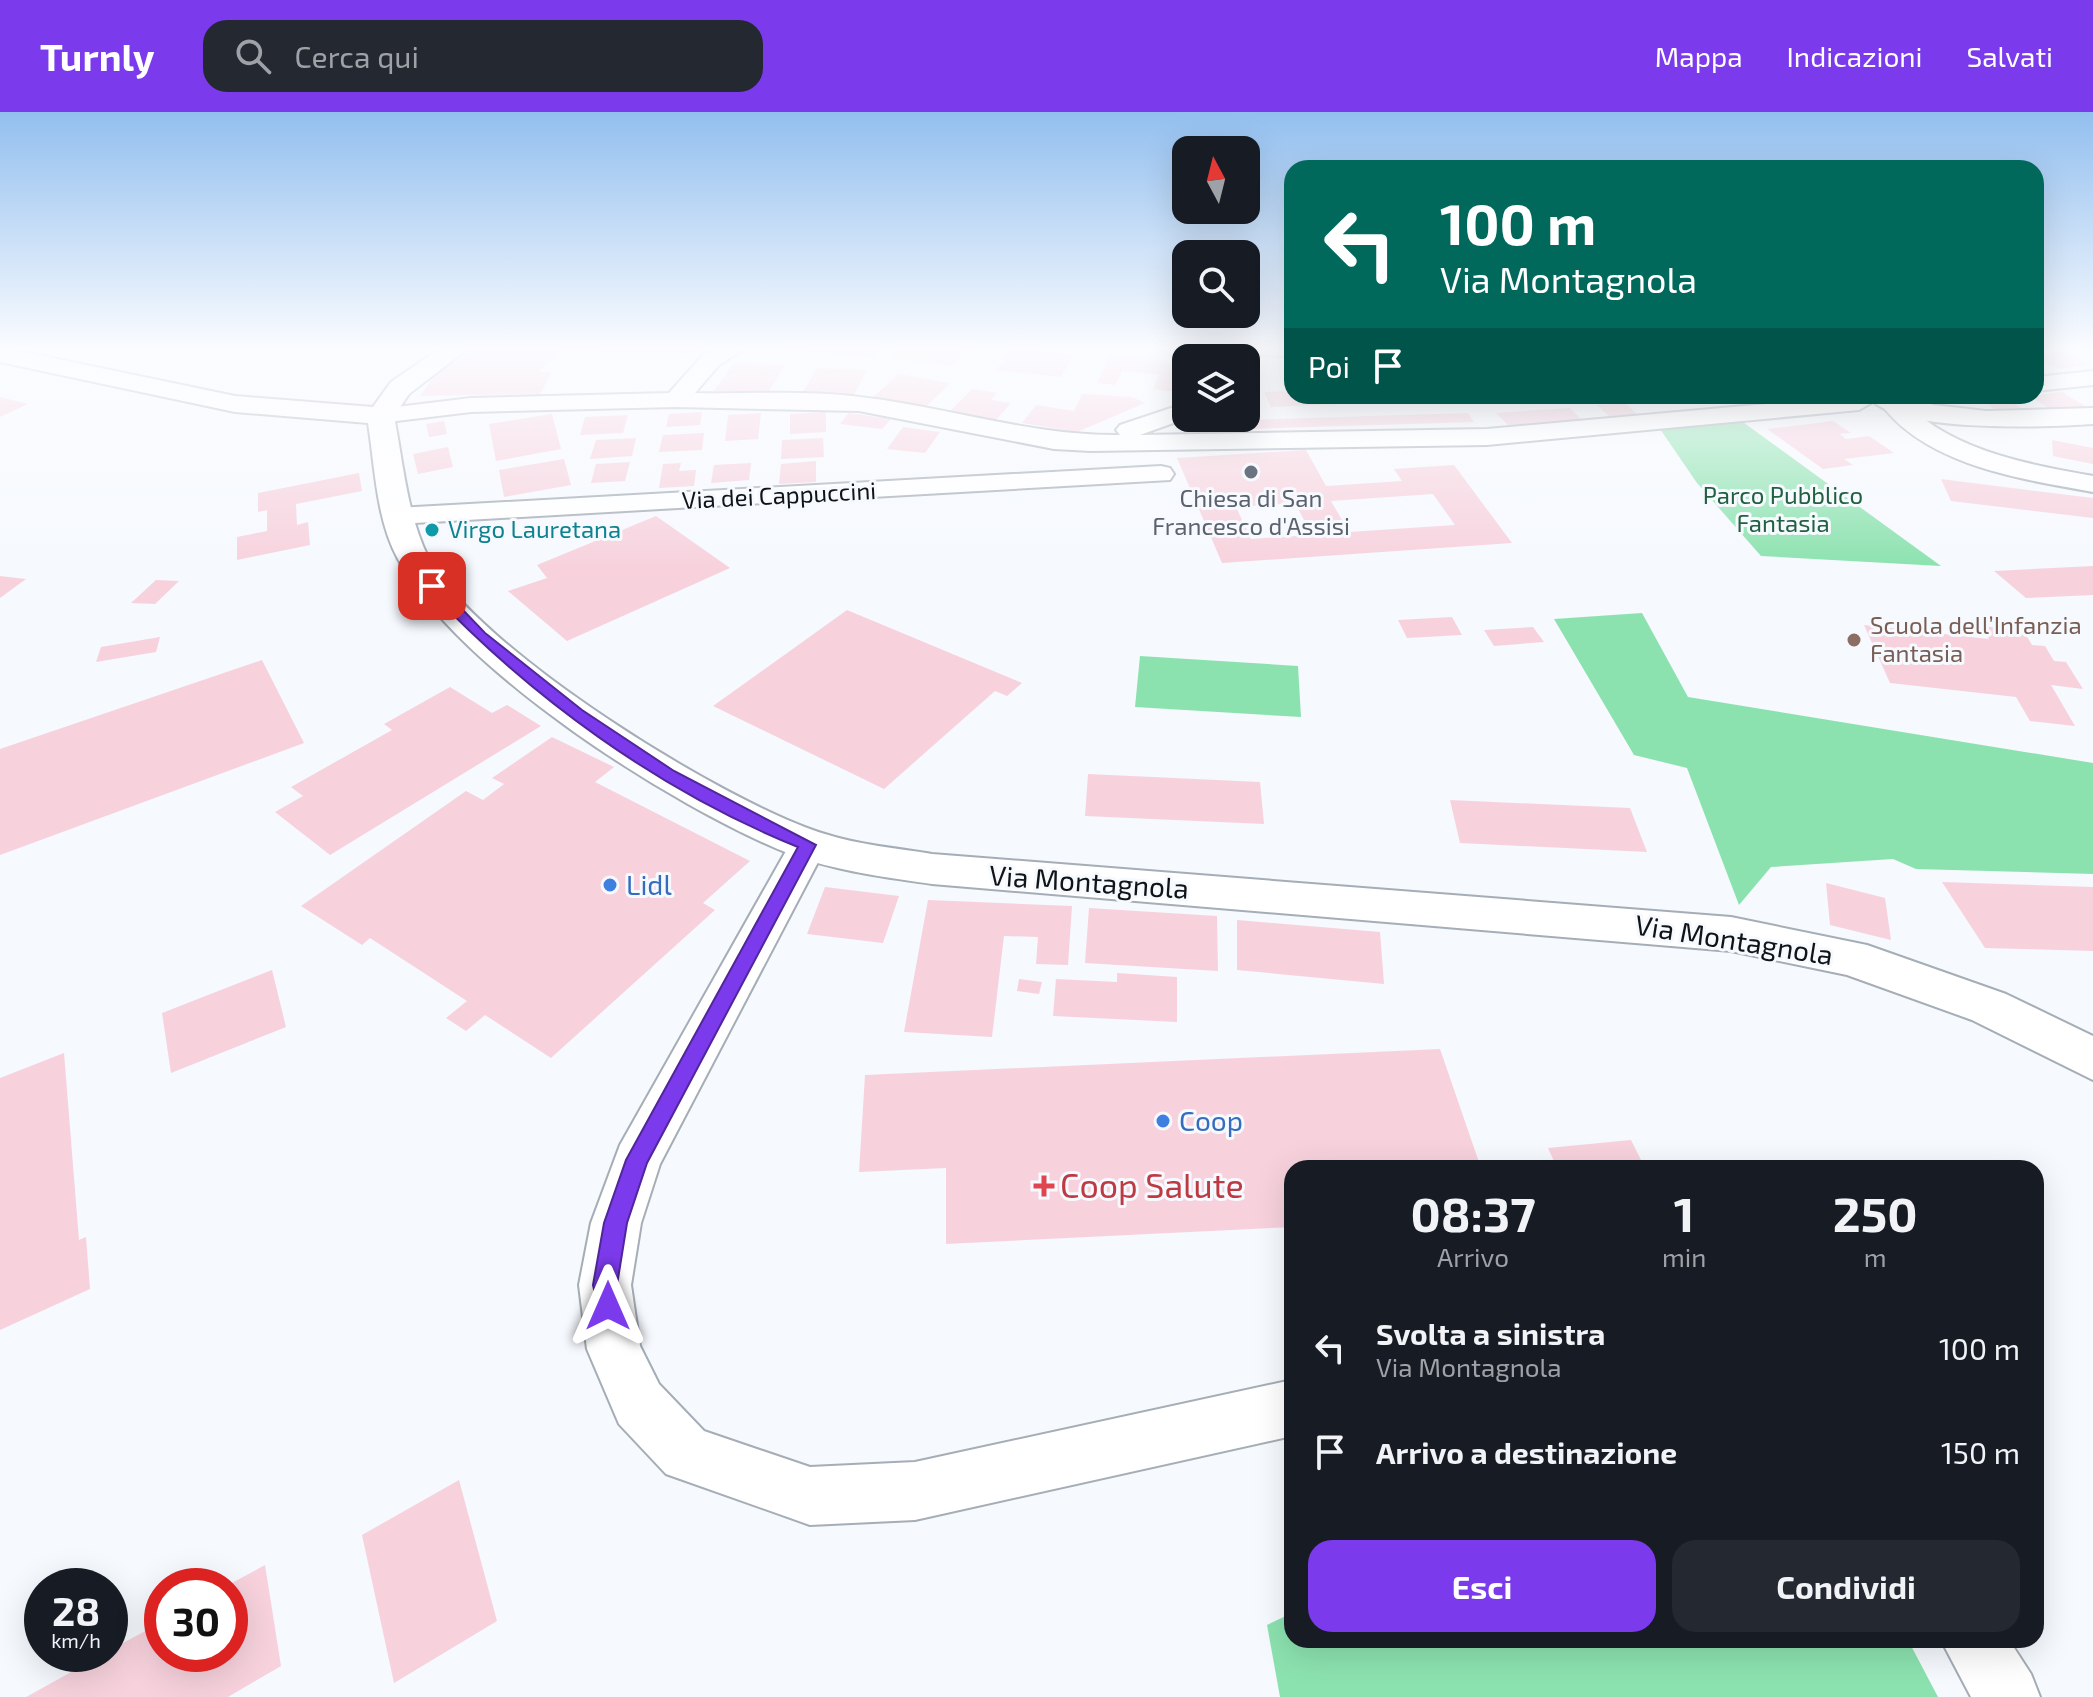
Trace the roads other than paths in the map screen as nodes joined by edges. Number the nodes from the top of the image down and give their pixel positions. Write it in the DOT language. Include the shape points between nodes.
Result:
graph roads {
  1 [pos="381,421"];
  2 [pos="948,421"];
  3 [pos="1154,421"];
  4 [pos="1671,421"];
  5 [pos="1911,421"];
  6 [pos="1925,421"];
  7 [pos="1937,421"];
  8 [pos="2015,421"];
  9 [pos="1091,443"];
  10 [pos="1955,445"];
  11 [pos="2021,459"];
  12 [pos="1161,474"];
  13 [pos="2093,476"];
  14 [pos="2093,484"];
  15 [pos="397,516"];
  16 [pos="808,845"];
  17 [pos="2093,1059"];
  18 [pos="1284,1410"];
  19 [pos="1977,1648"];
  20 [pos="2008,1697"];
  1 -- 15 [label="main road, Via Montagnola"];
  2 -- 9 [label="street"];
  3 -- 9 [label="street"];
  4 -- 9 [label="street" via="1487,437"];
  5 -- 10 [label="street"];
  6 -- 10 [label="street"];
  7 -- 11 [label="street" via="1992,451"];
  8 -- 11 [label="street" via="1992,436"];
  10 -- 14 [label="street" via="2019,469"];
  11 -- 13 [label="street"];
  12 -- 15 [label="street, Via dei Cappuccini"];
  15 -- 16 [label="main road, Via Montagnola" via="414,560 432,586 505,657 669,775"];
  16 -- 17 [label="main road, Via Montagnola" via="932,869 1731,934 1851,958 1989,1007"];
  16 -- 18 [label="street" via="643,1149 616,1223 605,1285 614,1349 639,1404 686,1454 810,1496 915,1491"];
  19 -- 20 [label="street"];
}
